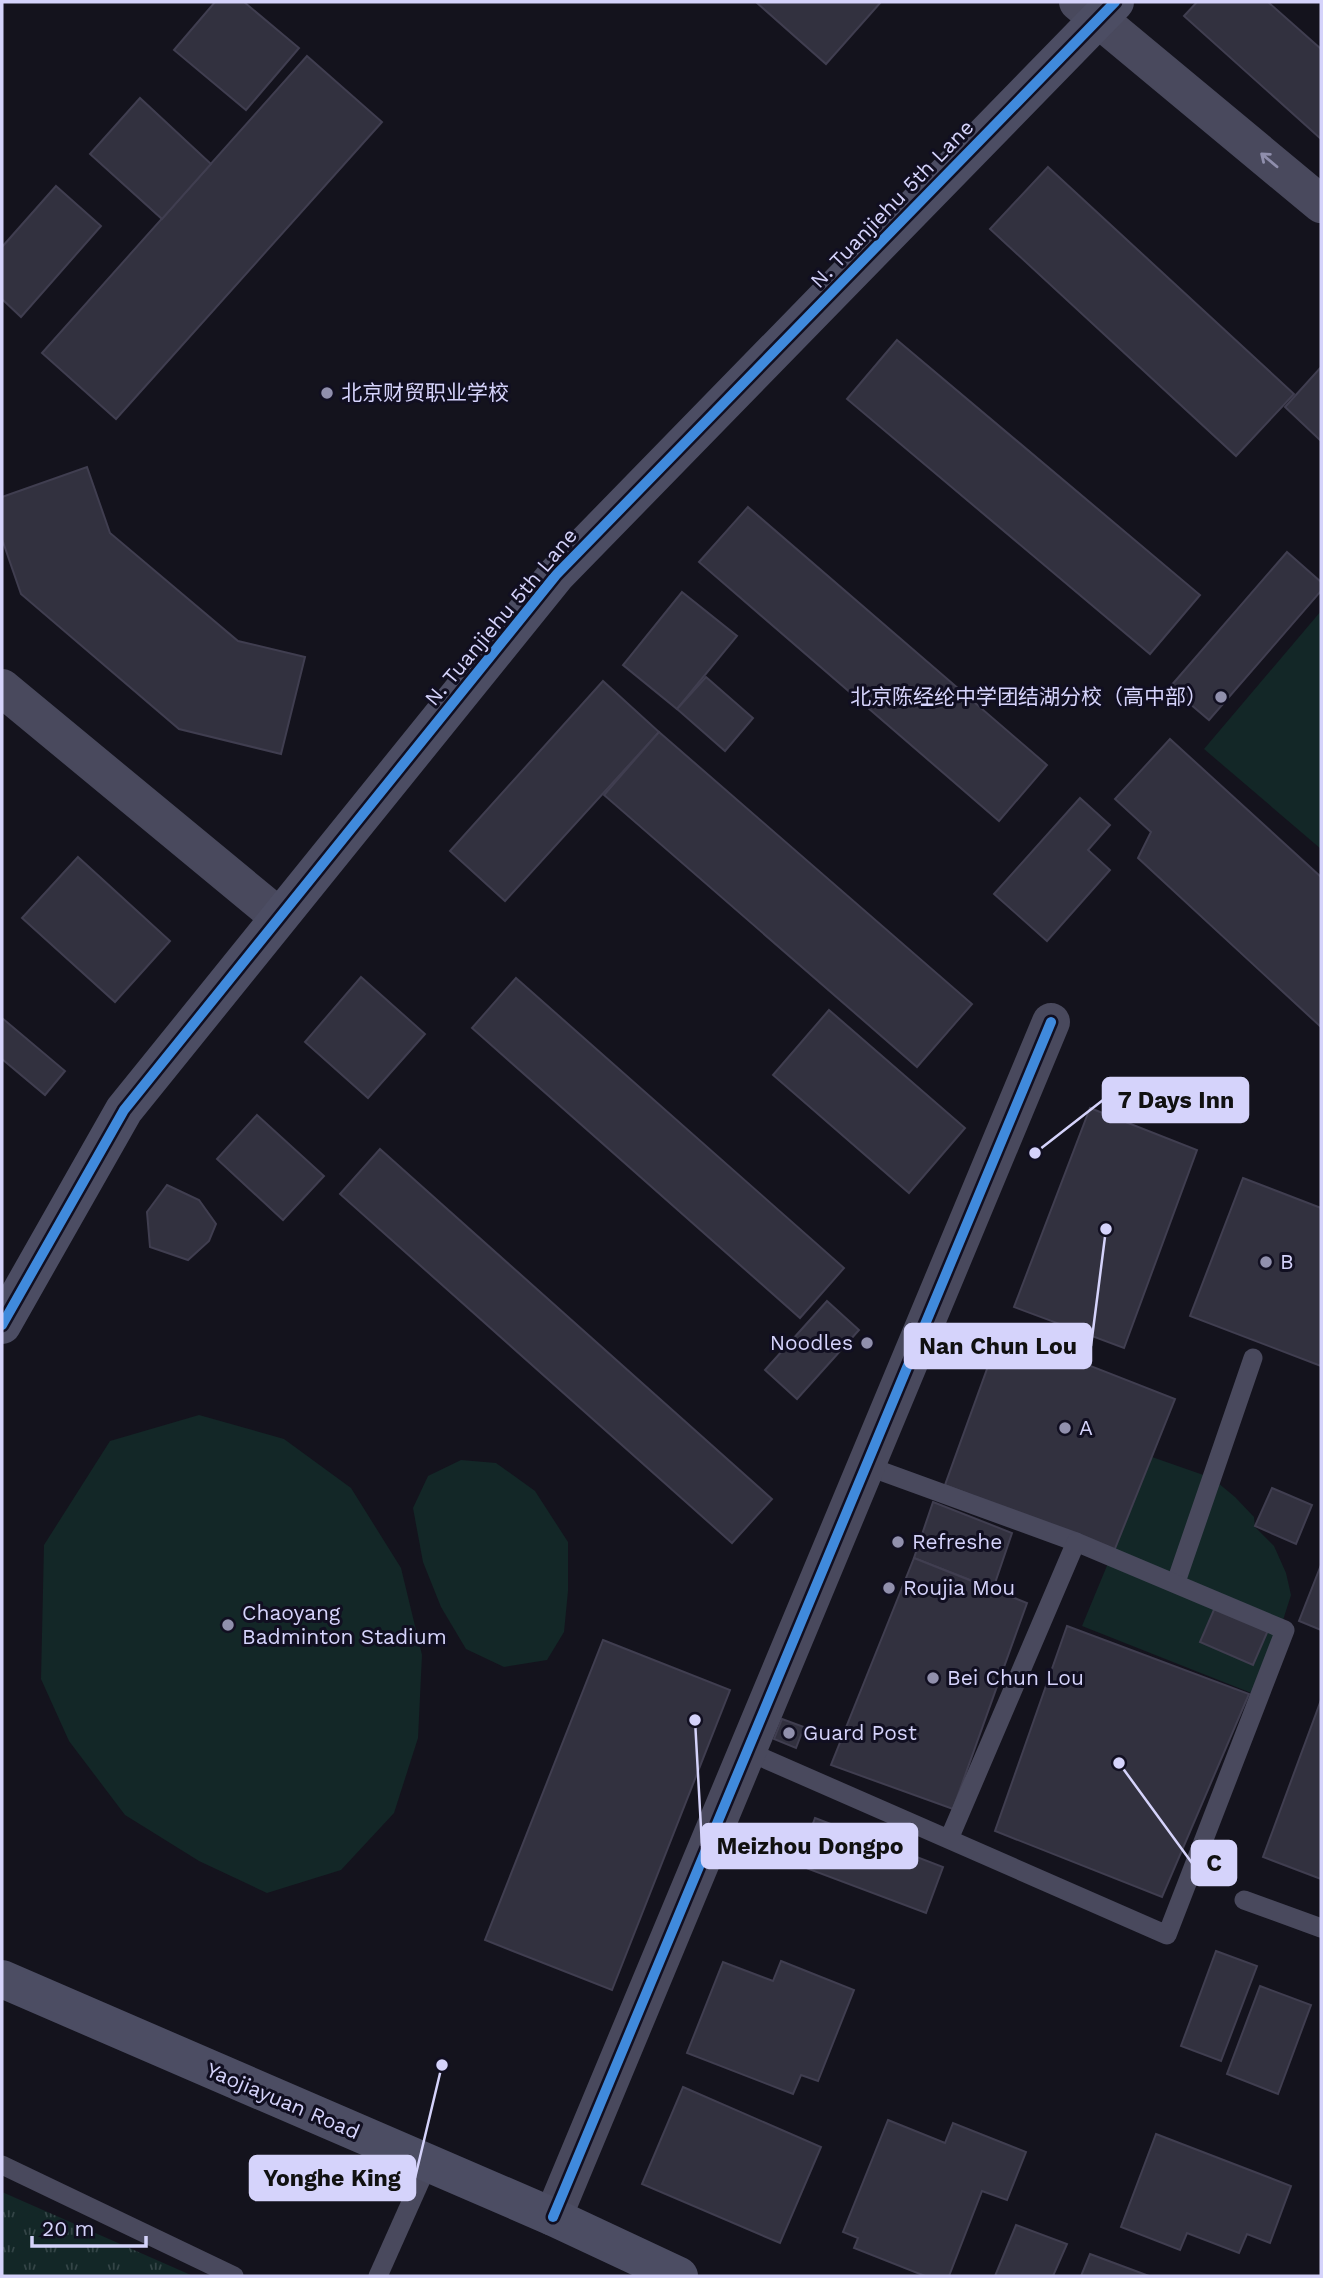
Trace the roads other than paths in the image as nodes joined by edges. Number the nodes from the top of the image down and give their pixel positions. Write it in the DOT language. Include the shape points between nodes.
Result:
graph roads {
  1 [pos="1097,8"];
  2 [pos="1321,204"];
  3 [pos="2,688"];
  4 [pos="279,917"];
  5 [pos="1051,1022"];
  6 [pos="2,1325"];
  7 [pos="1253,1357"];
  8 [pos="867,1466"];
  9 [pos="1076,1542"];
  10 [pos="1176,1582"];
  11 [pos="747,1751"];
  12 [pos="949,1839"];
  13 [pos="1244,1900"];
  14 [pos="1321,1928"];
  15 [pos="2,1979"];
  16 [pos="428,2164"];
  17 [pos="2,2165"];
  18 [pos="553,2217"];
  19 [pos="234,2276"];
  20 [pos="378,2276"];
  21 [pos="679,2276"];
  2 -- 1 [label="street, one-way"];
  1 -- 4 [label="street, N. Tuanjiehu 5th Lane" via="556,575"];
  3 -- 4 [label="street"];
  4 -- 6 [label="street, N. Tuanjiehu 5th Lane" via="124,1110"];
  5 -- 8 [label="street"];
  7 -- 10 [label="lane"];
  8 -- 9 [label="lane"];
  8 -- 11 [label="street"];
  9 -- 10 [label="lane"];
  9 -- 12 [label="lane"];
  10 -- 12 [label="lane" via="1285,1630 1167,1935"];
  11 -- 12 [label="lane"];
  11 -- 18 [label="street"];
  13 -- 14 [label="lane"];
  15 -- 16 [label="street, Yaojiayuan Road"];
  16 -- 18 [label="street, Yaojiayuan Road"];
  16 -- 20 [label="lane"];
  17 -- 19 [label="lane"];
  18 -- 21 [label="street, Yaojiayuan Road"];
}
